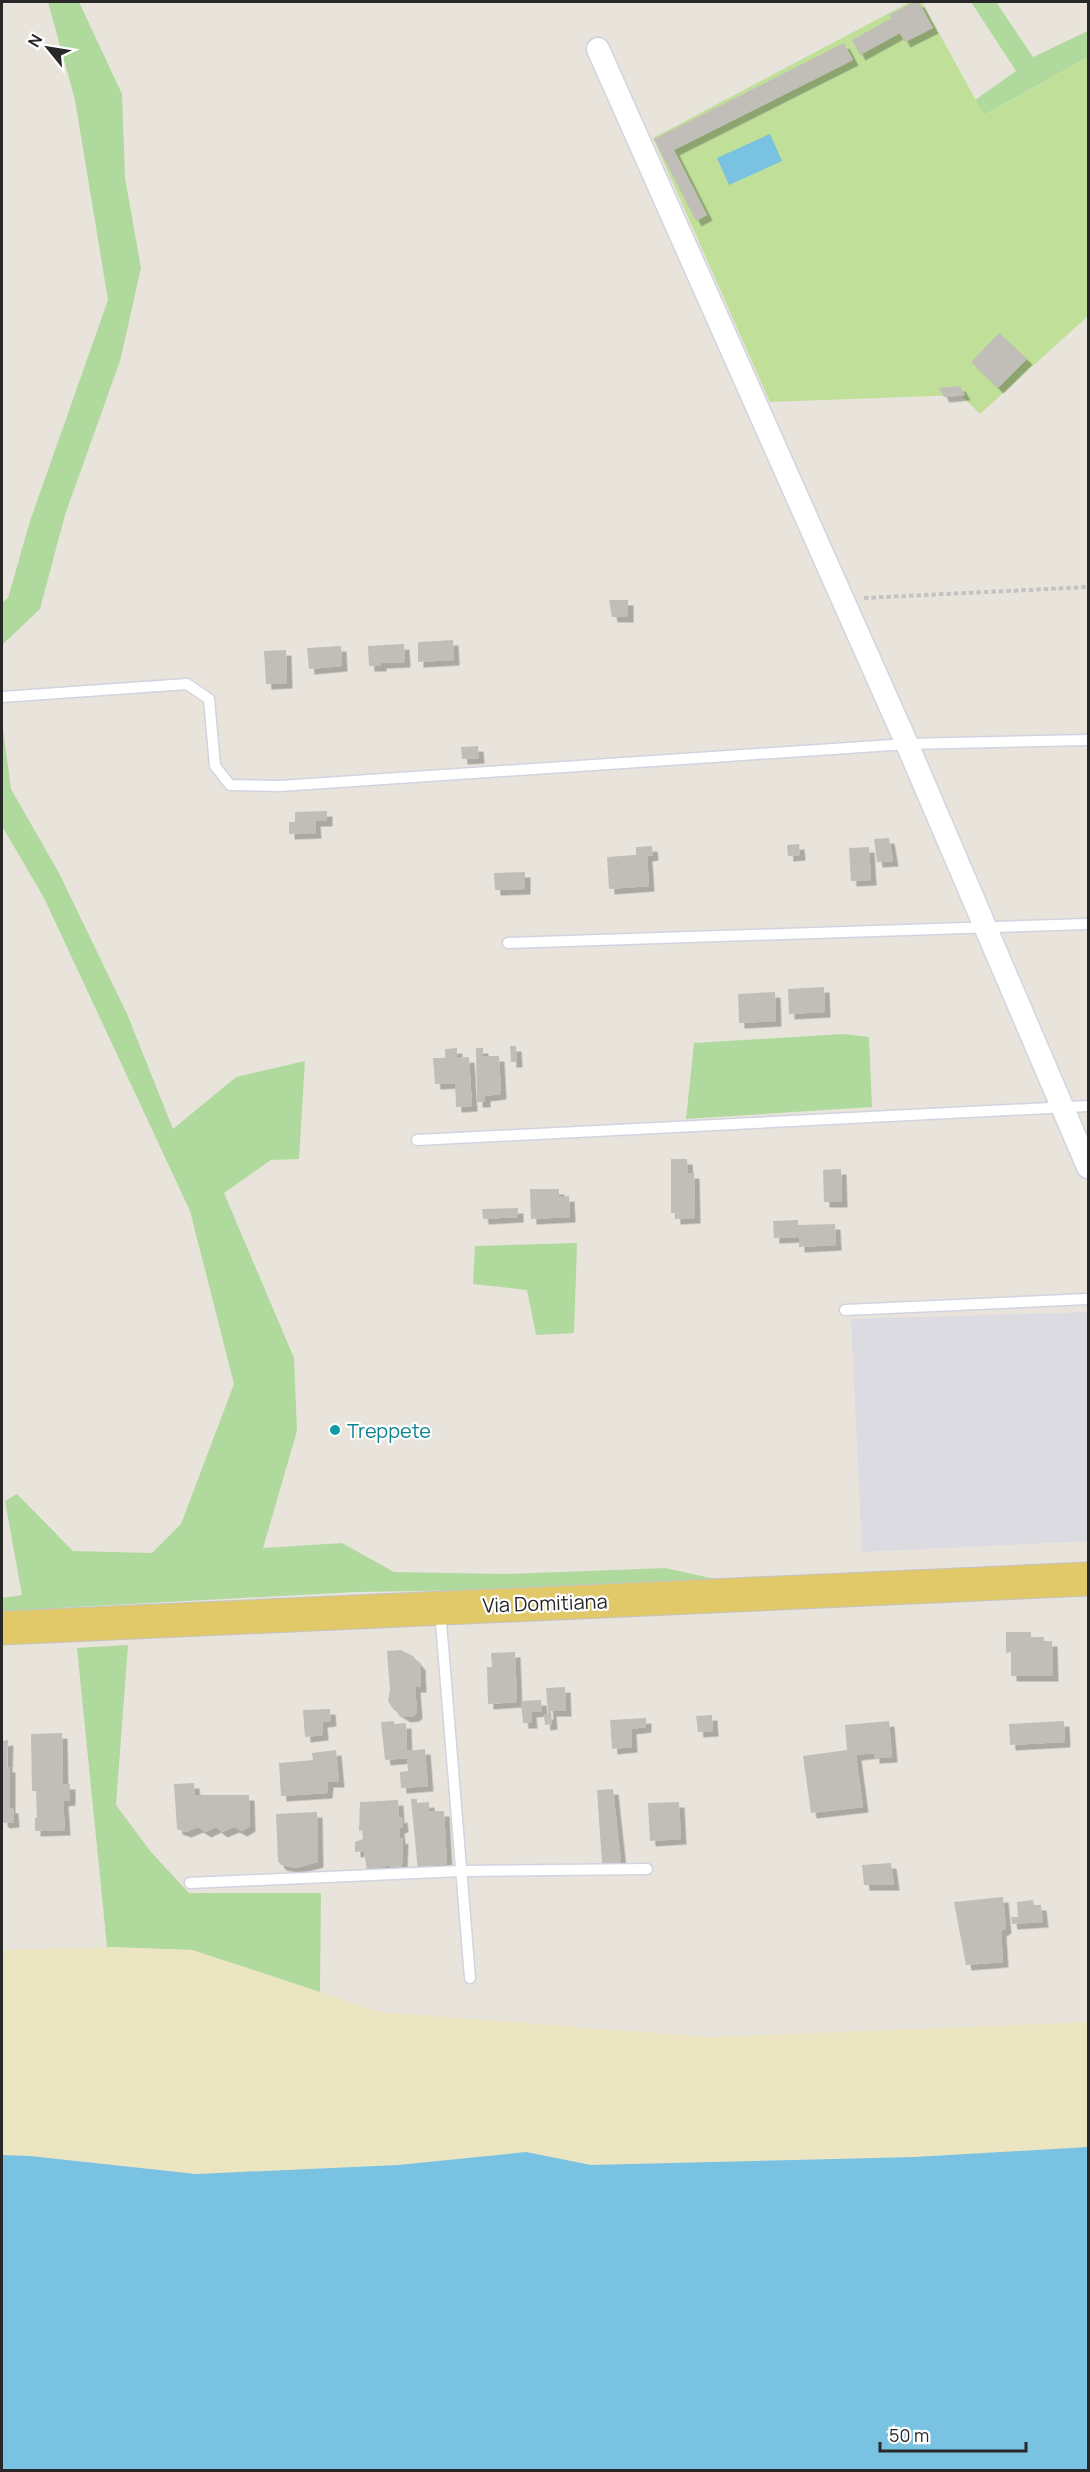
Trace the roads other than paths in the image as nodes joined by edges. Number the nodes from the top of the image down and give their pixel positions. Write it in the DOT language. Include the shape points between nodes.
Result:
graph roads {
  1 [pos="598,49"];
  2 [pos="2,697"];
  3 [pos="1089,740"];
  4 [pos="907,744"];
  5 [pos="1089,924"];
  6 [pos="985,927"];
  7 [pos="508,943"];
  8 [pos="1089,1106"];
  9 [pos="1063,1107"];
  10 [pos="417,1140"];
  11 [pos="1089,1167"];
  12 [pos="1089,1299"];
  13 [pos="845,1310"];
  14 [pos="1089,1579"];
  15 [pos="440,1607"];
  16 [pos="2,1628"];
  17 [pos="647,1869"];
  18 [pos="461,1871"];
  19 [pos="190,1883"];
  20 [pos="470,1978"];
  1 -- 4 [label="street"];
  2 -- 4 [label="lane" via="187,684 209,699 215,766 230,785 280,786"];
  3 -- 4 [label="lane"];
  4 -- 6 [label="street"];
  5 -- 6 [label="lane"];
  6 -- 7 [label="lane"];
  6 -- 9 [label="street"];
  8 -- 9 [label="lane"];
  9 -- 10 [label="lane"];
  9 -- 11 [label="street"];
  12 -- 13 [label="lane"];
  14 -- 15 [label="main road, Via Domitiana"];
  15 -- 16 [label="main road, Via Domitiana"];
  15 -- 18 [label="lane"];
  17 -- 18 [label="lane"];
  18 -- 19 [label="lane"];
  18 -- 20 [label="lane"];
}
